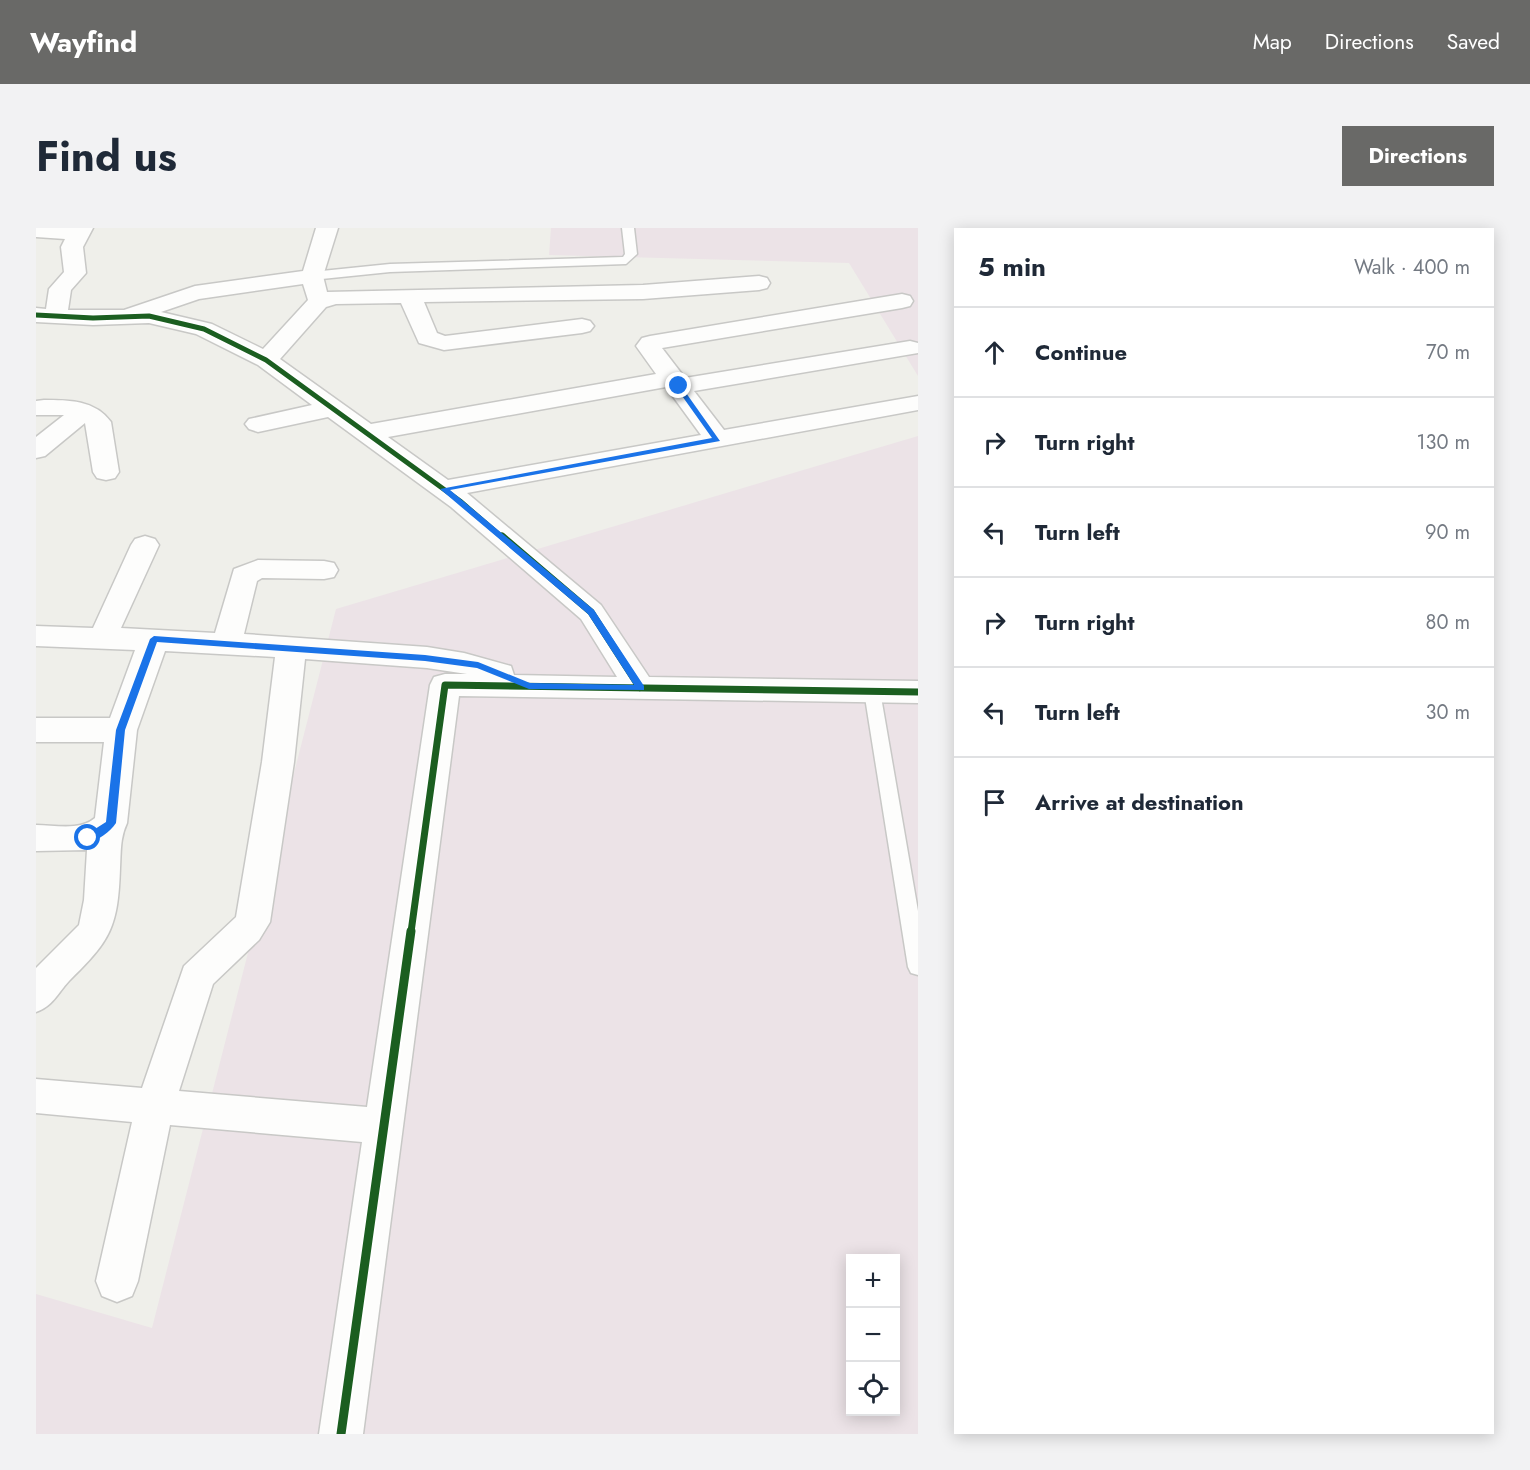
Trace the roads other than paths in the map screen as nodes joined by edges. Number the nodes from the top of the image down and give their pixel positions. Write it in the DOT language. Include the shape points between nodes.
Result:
graph roads {
  1 [pos="327,228"];
  2 [pos="628,228"];
  3 [pos="80,230"];
  4 [pos="36,231"];
  5 [pos="312,276"];
  6 [pos="759,283"];
  7 [pos="410,296"];
  8 [pos="902,301"];
  9 [pos="318,302"];
  10 [pos="46,315"];
  11 [pos="125,317"];
  12 [pos="582,326"];
  13 [pos="910,348"];
  14 [pos="266,360"];
  15 [pos="676,382"];
  16 [pos="918,402"];
  17 [pos="36,408"];
  18 [pos="331,409"];
  19 [pos="85,411"];
  20 [pos="258,424"];
  21 [pos="365,433"];
  22 [pos="717,439"];
  23 [pos="36,450"];
  24 [pos="106,472"];
  25 [pos="444,489"];
  26 [pos="145,545"];
  27 [pos="324,570"];
  28 [pos="36,636"];
  29 [pos="103,638"];
  30 [pos="154,639"];
  31 [pos="227,642"];
  32 [pos="291,647"];
  33 [pos="529,686"];
  34 [pos="640,688"];
  35 [pos="872,691"];
  36 [pos="918,692"];
  37 [pos="36,730"];
  38 [pos="121,730"];
  39 [pos="105,830"];
  40 [pos="36,838"];
  41 [pos="918,967"];
  42 [pos="36,996"];
  43 [pos="36,1096"];
  44 [pos="155,1106"];
  45 [pos="384,1126"];
  46 [pos="117,1281"];
  47 [pos="341,1434"];
  1 -- 5 [label="street"];
  2 -- 5 [label="lane" via="631,254 626,260 390,268"];
  3 -- 4 [label="street"];
  3 -- 10 [label="street" via="72,247 75,273 60,289"];
  5 -- 9 [label="street"];
  5 -- 11 [label="street" via="195,293"];
  6 -- 7 [label="street" via="644,292"];
  7 -- 9 [label="street" via="335,297"];
  7 -- 12 [label="street" via="427,338 432,341 444,343"];
  8 -- 15 [label="street" via="650,343 648,346"];
  9 -- 14 [label="street"];
  10 -- 11 [label="street"];
  11 -- 14 [label="street" via="149,316 204,329"];
  13 -- 15 [label="street"];
  14 -- 18 [label="street"];
  15 -- 21 [label="street"];
  15 -- 22 [label="street"];
  16 -- 22 [label="street"];
  17 -- 19 [label="street"];
  18 -- 20 [label="street"];
  18 -- 21 [label="street"];
  19 -- 23 [label="street"];
  19 -- 24 [label="street" via="98,422"];
  21 -- 25 [label="street"];
  22 -- 25 [label="street"];
  25 -- 34 [label="street" via="591,612"];
  26 -- 29 [label="street"];
  27 -- 31 [label="street" via="258,569 244,576"];
  28 -- 29 [label="street"];
  29 -- 30 [label="street"];
  30 -- 31 [label="street"];
  30 -- 38 [label="street"];
  31 -- 32 [label="street"];
  32 -- 33 [label="street" via="478,665"];
  32 -- 44 [label="street" via="253,922 196,977"];
  33 -- 34 [label="street"];
  33 -- 45 [label="street" via="446,685"];
  34 -- 35 [label="street"];
  35 -- 36 [label="street"];
  35 -- 41 [label="lane"];
  37 -- 38 [label="street"];
  38 -- 39 [label="street" via="111,823"];
  39 -- 40 [label="street" via="88,838"];
  39 -- 42 [label="street" via="98,923"];
  43 -- 44 [label="street"];
  44 -- 45 [label="street"];
  44 -- 46 [label="street"];
  45 -- 47 [label="street"];
}
